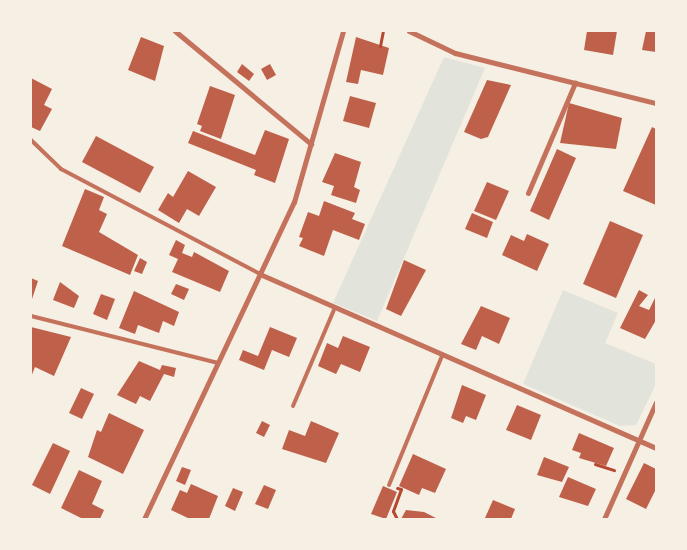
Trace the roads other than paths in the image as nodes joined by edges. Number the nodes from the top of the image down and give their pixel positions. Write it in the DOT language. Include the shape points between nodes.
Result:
graph roads {
  1 [pos="175,31"];
  2 [pos="343,31"];
  3 [pos="409,31"];
  4 [pos="574,83"];
  5 [pos="656,103"];
  6 [pos="31,140"];
  7 [pos="311,144"];
  8 [pos="528,193"];
  9 [pos="262,275"];
  10 [pos="334,310"];
  11 [pos="31,316"];
  12 [pos="442,356"];
  13 [pos="218,363"];
  14 [pos="656,402"];
  15 [pos="293,406"];
  16 [pos="639,440"];
  17 [pos="656,448"];
  18 [pos="389,484"];
  19 [pos="144,519"];
  20 [pos="604,519"];
  1 -- 7 [label="street"];
  2 -- 7 [label="street"];
  3 -- 4 [label="street" via="455,53"];
  4 -- 5 [label="street"];
  4 -- 8 [label="street"];
  6 -- 9 [label="lane" via="61,168"];
  7 -- 9 [label="street" via="294,202"];
  9 -- 10 [label="street"];
  9 -- 13 [label="street"];
  10 -- 12 [label="street"];
  10 -- 15 [label="lane"];
  11 -- 13 [label="lane"];
  12 -- 16 [label="street"];
  12 -- 18 [label="lane"];
  13 -- 19 [label="street"];
  14 -- 16 [label="street"];
  16 -- 17 [label="street"];
  16 -- 20 [label="street"];
}
